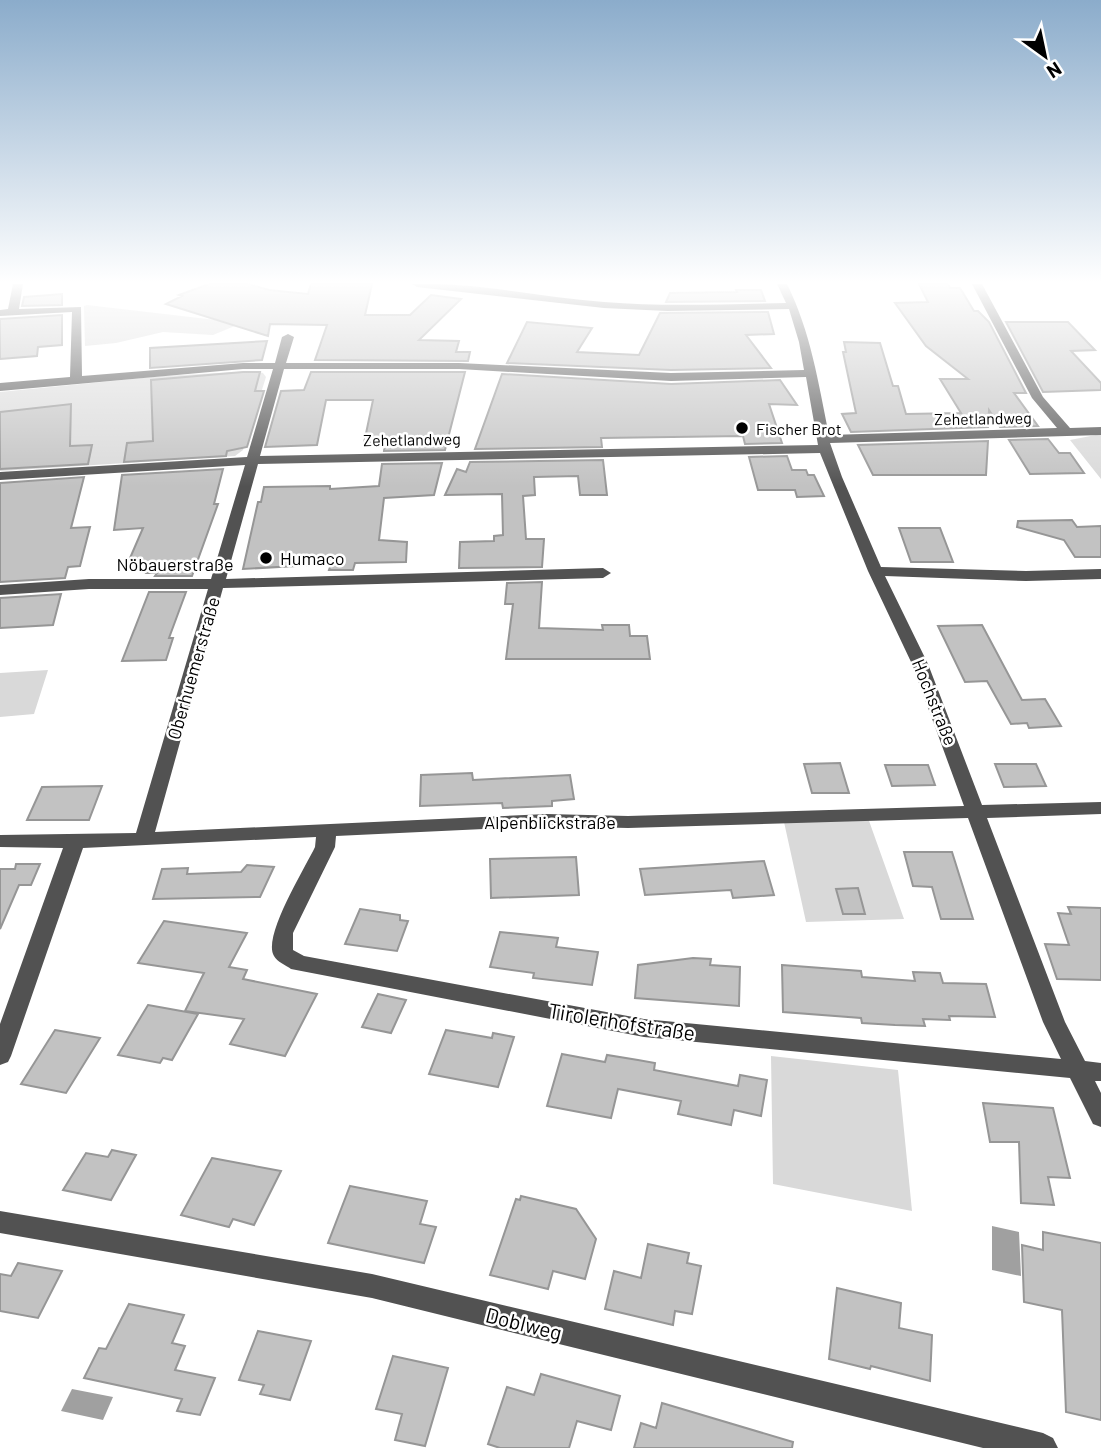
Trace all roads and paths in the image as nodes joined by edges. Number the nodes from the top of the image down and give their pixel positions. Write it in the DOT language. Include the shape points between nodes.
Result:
graph roads {
  1 [pos="76,352"];
  2 [pos="283,352"];
  3 [pos="807,352"];
  4 [pos="1013,352"];
  5 [pos="279,366"];
  6 [pos="811,373"];
  7 [pos="76,379"];
  8 [pos="0,387"];
  9 [pos="1101,431"];
  10 [pos="1068,433"];
  11 [pos="824,444"];
  12 [pos="250,461"];
  13 [pos="0,476"];
  14 [pos="875,571"];
  15 [pos="603,573"];
  16 [pos="1101,574"];
  17 [pos="217,584"];
  18 [pos="0,590"];
  19 [pos="1101,808"];
  20 [pos="976,810"];
  21 [pos="327,830"];
  22 [pos="144,838"];
  23 [pos="0,841"];
  24 [pos="75,842"];
  25 [pos="0,1056"];
  26 [pos="1078,1070"];
  27 [pos="1101,1072"];
  28 [pos="1101,1117"];
  29 [pos="0,1222"];
  30 [pos="1043,1448"];
  1 -- 7 [label="street"];
  2 -- 5 [label="street, Oberhuemerstraße"];
  3 -- 6 [label="street, Hochstraße"];
  4 -- 10 [label="street" via="1038,398"];
  5 -- 6 [label="street" via="459,366 671,377"];
  5 -- 7 [label="street"];
  5 -- 12 [label="street, Oberhuemerstraße"];
  6 -- 11 [label="street, Hochstraße"];
  7 -- 8 [label="street"];
  9 -- 10 [label="street, Zehetlandweg"];
  10 -- 11 [label="street, Zehetlandweg"];
  11 -- 12 [label="street, Zehetlandweg"];
  11 -- 14 [label="street, Hochstraße"];
  12 -- 13 [label="street, Zehetlandweg"];
  12 -- 17 [label="street, Oberhuemerstraße"];
  14 -- 16 [label="street"];
  14 -- 20 [label="street, Hochstraße" via="920,664"];
  15 -- 17 [label="street, Nöbauerstraße"];
  17 -- 18 [label="street, Nöbauerstraße" via="89,584"];
  17 -- 22 [label="street, Oberhuemerstraße"];
  19 -- 20 [label="street, Alpenblickstraße"];
  20 -- 21 [label="street, Alpenblickstraße"];
  20 -- 26 [label="street, Hochstraße" via="1054,1022"];
  21 -- 22 [label="street, Alpenblickstraße"];
  21 -- 26 [label="street, Tirolerhofstraße" via="326,847 283,933 283,954 299,963 644,1028"];
  22 -- 24 [label="street, Alpenblickstraße"];
  23 -- 24 [label="street, Alpenblickstraße"];
  24 -- 25 [label="street"];
  26 -- 27 [label="street, Tirolerhofstraße"];
  26 -- 28 [label="street, Hochstraße"];
  29 -- 30 [label="street, Doblweg" via="372,1286"];
}
